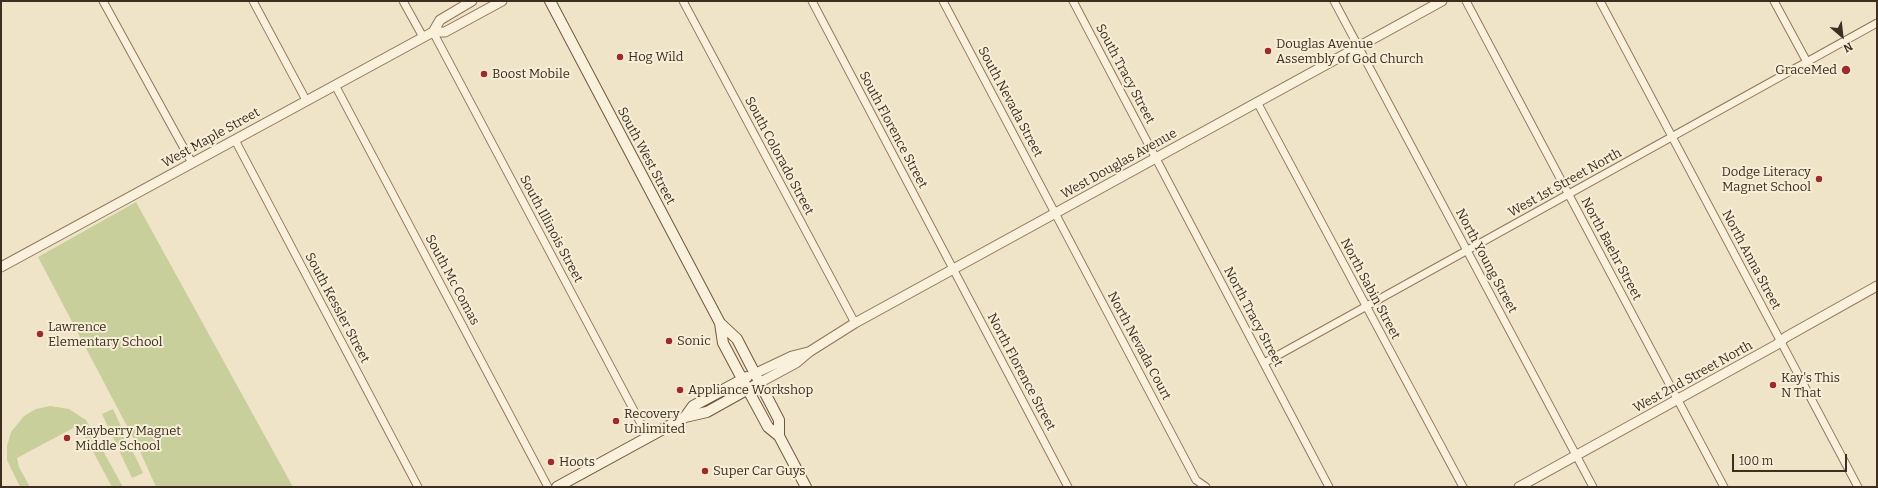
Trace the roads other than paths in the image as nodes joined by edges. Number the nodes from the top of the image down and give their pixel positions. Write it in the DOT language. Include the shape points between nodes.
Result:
graph roads {
  1 [pos="103,1"];
  2 [pos="253,1"];
  3 [pos="403,1"];
  4 [pos="472,1"];
  5 [pos="502,1"];
  6 [pos="550,1"];
  7 [pos="683,1"];
  8 [pos="812,1"];
  9 [pos="942,1"];
  10 [pos="1073,1"];
  11 [pos="1334,1"];
  12 [pos="1442,1"];
  13 [pos="1466,1"];
  14 [pos="1600,1"];
  15 [pos="1774,1"];
  16 [pos="1877,23"];
  17 [pos="433,32"];
  18 [pos="423,37"];
  19 [pos="1358,47"];
  20 [pos="1807,62"];
  21 [pos="335,85"];
  22 [pos="306,100"];
  23 [pos="1257,102"];
  24 [pos="1672,137"];
  25 [pos="234,140"];
  26 [pos="1156,158"];
  27 [pos="192,163"];
  28 [pos="1569,194"];
  29 [pos="1055,213"];
  30 [pos="1467,251"];
  31 [pos="1,267"];
  32 [pos="952,269"];
  33 [pos="1877,286"];
  34 [pos="1365,307"];
  35 [pos="720,323"];
  36 [pos="855,323"];
  37 [pos="1780,341"];
  38 [pos="809,352"];
  39 [pos="1264,363"];
  40 [pos="754,374"];
  41 [pos="742,379"];
  42 [pos="759,384"];
  43 [pos="748,390"];
  44 [pos="1677,400"];
  45 [pos="685,417"];
  46 [pos="779,436"];
  47 [pos="648,437"];
  48 [pos="1576,456"];
  49 [pos="418,487"];
  50 [pos="548,487"];
  51 [pos="557,487"];
  52 [pos="806,487"];
  53 [pos="1068,487"];
  54 [pos="1206,487"];
  55 [pos="1329,487"];
  56 [pos="1463,487"];
  57 [pos="1519,487"];
  58 [pos="1593,487"];
  59 [pos="1724,487"];
  60 [pos="1858,487"];
  1 -- 27 [label="street"];
  2 -- 22 [label="street"];
  3 -- 18 [label="street"];
  4 -- 17 [label="street, West Maple Street" via="440,20"];
  5 -- 17 [label="street, West Maple Street" via="445,32"];
  6 -- 35 [label="main road, South West Street"];
  7 -- 36 [label="street, South Colorado Street"];
  8 -- 32 [label="street, South Florence Street"];
  9 -- 29 [label="street, South Nevada Street"];
  10 -- 26 [label="street, South Tracy Street"];
  11 -- 19 [label="street, North Young Street"];
  12 -- 19 [label="street, West Douglas Avenue"];
  13 -- 28 [label="street, North Baehr Street"];
  14 -- 24 [label="street, North Anna Street"];
  15 -- 20 [label="street"];
  16 -- 20 [label="street, West 1st Street North"];
  17 -- 18 [label="street, West Maple Street"];
  17 -- 47 [label="street, South Illinois Street"];
  18 -- 21 [label="street, West Maple Street"];
  19 -- 23 [label="street, West Douglas Avenue"];
  19 -- 30 [label="street, North Young Street"];
  20 -- 24 [label="street, West 1st Street North"];
  21 -- 22 [label="street, West Maple Street"];
  21 -- 50 [label="street, South Mc Comas"];
  22 -- 25 [label="street, West Maple Street"];
  23 -- 26 [label="street, West Douglas Avenue"];
  23 -- 34 [label="street, North Sabin Street"];
  24 -- 28 [label="street, West 1st Street North"];
  24 -- 37 [label="street, North Anna Street"];
  25 -- 27 [label="street, West Maple Street"];
  25 -- 49 [label="street, South Kessler Street"];
  26 -- 29 [label="street, West Douglas Avenue"];
  26 -- 39 [label="street, North Tracy Street"];
  27 -- 31 [label="street, West Maple Street"];
  28 -- 30 [label="street, West 1st Street North"];
  28 -- 44 [label="street, North Baehr Street"];
  29 -- 32 [label="street, West Douglas Avenue"];
  29 -- 54 [label="street, North Nevada Court" via="1196,480"];
  30 -- 34 [label="street, West 1st Street North"];
  30 -- 48 [label="street, North Young Street"];
  32 -- 36 [label="street, West Douglas Avenue"];
  32 -- 53 [label="street, North Florence Street"];
  33 -- 37 [label="street, West 2nd Street North"];
  34 -- 39 [label="street, West 1st Street North"];
  34 -- 56 [label="street, North Sabin Street"];
  35 -- 40 [label="main road, South West Street" via="737,339"];
  35 -- 41 [label="main road, South West Street" via="724,343"];
  36 -- 38 [label="street, West Douglas Avenue"];
  37 -- 44 [label="street, West 2nd Street North"];
  37 -- 60 [label="street, North Anna Street"];
  38 -- 40 [label="street, West Douglas Avenue" via="792,356"];
  38 -- 42 [label="street, West Douglas Avenue" via="796,364"];
  39 -- 55 [label="street, North Tracy Street"];
  40 -- 41 [label="main road, West Douglas Avenue"];
  40 -- 42 [label="main road, South West Street"];
  41 -- 43 [label="main road, South West Street"];
  41 -- 45 [label="main road, West Douglas Avenue" via="693,406"];
  42 -- 43 [label="main road, West Douglas Avenue"];
  42 -- 46 [label="main road, South West Street" via="779,420"];
  43 -- 45 [label="main road, West Douglas Avenue" via="707,412"];
  43 -- 46 [label="main road, South West Street" via="768,427"];
  44 -- 48 [label="street, West 2nd Street North"];
  44 -- 59 [label="street, North Baehr Street"];
  45 -- 47 [label="main road, West Douglas Avenue"];
  46 -- 52 [label="main road"];
  47 -- 51 [label="main road, West Douglas Avenue"];
  48 -- 57 [label="street, West 2nd Street North"];
  48 -- 58 [label="street, North Young Street"];
}
